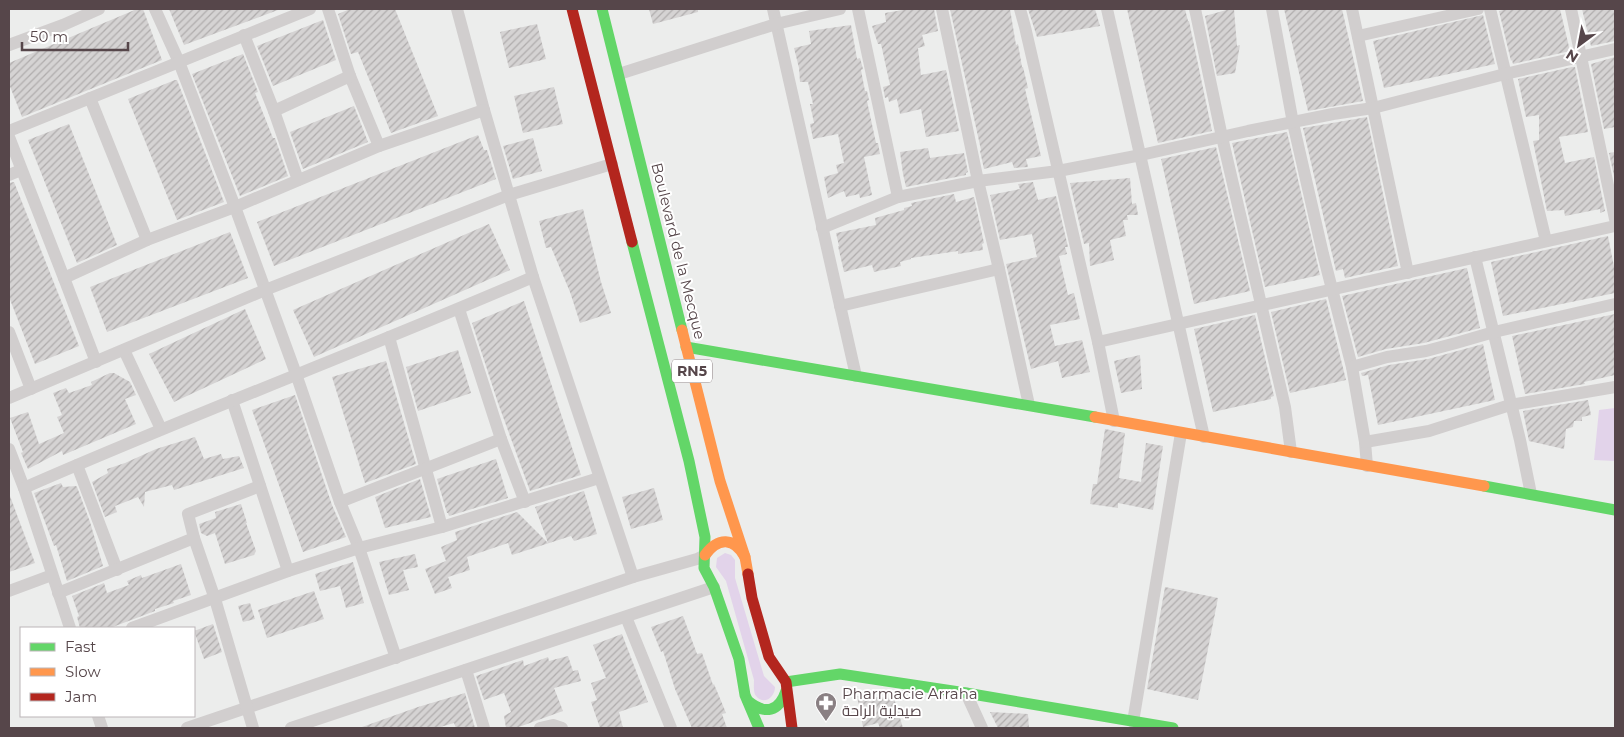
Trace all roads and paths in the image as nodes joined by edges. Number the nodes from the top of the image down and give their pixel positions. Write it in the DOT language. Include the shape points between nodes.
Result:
graph roads {
  1 [pos="99,9"];
  2 [pos="155,9"];
  3 [pos="310,9"];
  4 [pos="328,9"];
  5 [pos="457,9"];
  6 [pos="572,9"];
  7 [pos="602,9"];
  8 [pos="773,9"];
  9 [pos="840,9"];
  10 [pos="858,9"];
  11 [pos="942,9"];
  12 [pos="1020,9"];
  13 [pos="1107,9"];
  14 [pos="1195,9"];
  15 [pos="1272,9"];
  16 [pos="1352,9"];
  17 [pos="1478,9"];
  18 [pos="1490,9"];
  19 [pos="1571,9"];
  20 [pos="776,24"];
  21 [pos="244,35"];
  22 [pos="1358,36"];
  23 [pos="9,45"];
  24 [pos="1615,49"];
  25 [pos="1581,56"];
  26 [pos="179,62"];
  27 [pos="619,74"];
  28 [pos="1506,74"];
  29 [pos="350,76"];
  30 [pos="90,98"];
  31 [pos="1373,108"];
  32 [pos="484,110"];
  33 [pos="274,111"];
  34 [pos="1293,123"];
  35 [pos="9,131"];
  36 [pos="9,137"];
  37 [pos="1222,137"];
  38 [pos="379,146"];
  39 [pos="1140,155"];
  40 [pos="612,164"];
  41 [pos="21,170"];
  42 [pos="1058,171"];
  43 [pos="9,175"];
  44 [pos="298,180"];
  45 [pos="978,181"];
  46 [pos="509,195"];
  47 [pos="898,198"];
  48 [pos="235,207"];
  49 [pos="1615,219"];
  50 [pos="1615,226"];
  51 [pos="822,228"];
  52 [pos="147,240"];
  53 [pos="1546,241"];
  54 [pos="1475,257"];
  55 [pos="999,269"];
  56 [pos="1408,273"];
  57 [pos="64,278"];
  58 [pos="533,278"];
  59 [pos="264,290"];
  60 [pos="1334,290"];
  61 [pos="1615,304"];
  62 [pos="840,306"];
  63 [pos="1260,306"];
  64 [pos="459,309"];
  65 [pos="1178,324"];
  66 [pos="9,332"];
  67 [pos="1494,332"];
  68 [pos="389,337"];
  69 [pos="1098,342"];
  70 [pos="686,347"];
  71 [pos="124,350"];
  72 [pos="96,362"];
  73 [pos="1352,367"];
  74 [pos="296,374"];
  75 [pos="856,376"];
  76 [pos="1615,387"];
  77 [pos="31,389"];
  78 [pos="9,398"];
  79 [pos="232,400"];
  80 [pos="1029,406"];
  81 [pos="1510,406"];
  82 [pos="1114,421"];
  83 [pos="161,430"];
  84 [pos="1182,433"];
  85 [pos="1204,437"];
  86 [pos="502,438"];
  87 [pos="1365,442"];
  88 [pos="9,448"];
  89 [pos="1290,452"];
  90 [pos="77,465"];
  91 [pos="1367,466"];
  92 [pos="425,468"];
  93 [pos="599,478"];
  94 [pos="260,486"];
  95 [pos="24,488"];
  96 [pos="1531,494"];
  97 [pos="340,502"];
  98 [pos="525,502"];
  99 [pos="1615,510"];
  100 [pos="442,527"];
  101 [pos="194,538"];
  102 [pos="360,548"];
  103 [pos="705,555"];
  104 [pos="746,557"];
  105 [pos="117,570"];
  106 [pos="288,571"];
  107 [pos="52,575"];
  108 [pos="634,577"];
  109 [pos="714,587"];
  110 [pos="9,591"];
  111 [pos="58,594"];
  112 [pos="215,599"];
  113 [pos="626,617"];
  114 [pos="70,627"];
  115 [pos="135,627"];
  116 [pos="396,658"];
  117 [pos="466,670"];
  118 [pos="786,687"];
  119 [pos="966,693"];
  120 [pos="748,702"];
  121 [pos="247,708"];
  122 [pos="1133,722"];
  123 [pos="187,728"];
  124 [pos="253,728"];
  125 [pos="291,728"];
  126 [pos="484,728"];
  127 [pos="540,728"];
  128 [pos="562,728"];
  129 [pos="671,728"];
  130 [pos="759,728"];
  131 [pos="792,728"];
  132 [pos="982,728"];
  133 [pos="1173,728"];
  1 -- 23 [label="street"];
  2 -- 26 [label="street"];
  3 -- 21 [label="street"];
  4 -- 29 [label="street"];
  5 -- 32 [label="street"];
  6 -- 40 [label="main road, RN5"];
  7 -- 27 [label="main road, Boulevard de la Mecque / RN5"];
  8 -- 20 [label="street"];
  9 -- 20 [label="street"];
  10 -- 47 [label="street"];
  11 -- 45 [label="street"];
  12 -- 42 [label="street"];
  13 -- 39 [label="street"];
  14 -- 37 [label="street"];
  15 -- 34 [label="street"];
  16 -- 22 [label="street"];
  17 -- 22 [label="street"];
  18 -- 28 [label="street"];
  19 -- 25 [label="street"];
  20 -- 27 [label="street"];
  20 -- 51 [label="street"];
  21 -- 26 [label="street"];
  21 -- 33 [label="street"];
  22 -- 31 [label="street"];
  24 -- 25 [label="street"];
  25 -- 28 [label="street"];
  25 -- 49 [label="street"];
  26 -- 30 [label="street"];
  26 -- 48 [label="street"];
  27 -- 70 [label="main road, Boulevard de la Mecque / RN5"];
  28 -- 31 [label="street"];
  28 -- 53 [label="street"];
  29 -- 33 [label="street"];
  29 -- 38 [label="street"];
  30 -- 35 [label="street"];
  30 -- 52 [label="street"];
  31 -- 34 [label="street"];
  31 -- 56 [label="street"];
  32 -- 38 [label="street"];
  32 -- 46 [label="street"];
  33 -- 44 [label="street"];
  34 -- 37 [label="street"];
  34 -- 60 [label="street"];
  36 -- 41 [label="street"];
  37 -- 39 [label="street"];
  37 -- 63 [label="street"];
  38 -- 44 [label="street"];
  39 -- 42 [label="street"];
  39 -- 65 [label="street"];
  40 -- 46 [label="street"];
  40 -- 103 [label="main road, RN5" via="689,460 701,513"];
  41 -- 43 [label="street"];
  41 -- 57 [label="street"];
  42 -- 45 [label="street"];
  42 -- 69 [label="street"];
  44 -- 48 [label="street"];
  45 -- 47 [label="street"];
  45 -- 55 [label="street"];
  46 -- 58 [label="street"];
  46 -- 59 [label="street"];
  47 -- 51 [label="street"];
  48 -- 52 [label="street"];
  48 -- 59 [label="street"];
  50 -- 53 [label="street"];
  51 -- 62 [label="street"];
  52 -- 57 [label="street"];
  53 -- 54 [label="street"];
  54 -- 56 [label="street"];
  54 -- 67 [label="street"];
  55 -- 62 [label="street"];
  55 -- 80 [label="street"];
  56 -- 60 [label="street"];
  57 -- 72 [label="street"];
  58 -- 64 [label="street"];
  58 -- 93 [label="street"];
  59 -- 71 [label="street"];
  59 -- 74 [label="street"];
  60 -- 63 [label="street"];
  60 -- 73 [label="street"];
  61 -- 67 [label="street"];
  62 -- 75 [label="street"];
  63 -- 65 [label="street"];
  63 -- 89 [label="street" via="1285,407"];
  64 -- 68 [label="street"];
  64 -- 86 [label="street"];
  65 -- 69 [label="street"];
  65 -- 85 [label="street"];
  66 -- 77 [label="street"];
  67 -- 73 [label="street"];
  67 -- 81 [label="street"];
  68 -- 74 [label="street"];
  68 -- 92 [label="street"];
  69 -- 82 [label="street"];
  70 -- 75 [label="main road"];
  70 -- 104 [label="main road, Boulevard de la Mecque / RN5" via="720,481"];
  71 -- 72 [label="street"];
  71 -- 83 [label="street"];
  72 -- 77 [label="street"];
  73 -- 87 [label="street"];
  74 -- 79 [label="street"];
  74 -- 97 [label="street"];
  75 -- 80 [label="main road"];
  76 -- 81 [label="street"];
  77 -- 78 [label="street"];
  79 -- 83 [label="street"];
  79 -- 94 [label="street"];
  80 -- 82 [label="main road"];
  81 -- 87 [label="street" via="1429,432"];
  81 -- 96 [label="street"];
  82 -- 84 [label="main road"];
  83 -- 90 [label="street"];
  84 -- 85 [label="main road"];
  84 -- 122 [label="street"];
  85 -- 89 [label="main road"];
  86 -- 92 [label="street"];
  86 -- 98 [label="street"];
  87 -- 91 [label="street"];
  88 -- 95 [label="street"];
  89 -- 91 [label="main road"];
  90 -- 95 [label="street"];
  90 -- 105 [label="street"];
  91 -- 96 [label="main road"];
  92 -- 97 [label="street"];
  92 -- 100 [label="street"];
  93 -- 98 [label="street"];
  93 -- 108 [label="street"];
  94 -- 101 [label="street" via="188,514"];
  94 -- 106 [label="street"];
  95 -- 107 [label="street"];
  96 -- 99 [label="main road"];
  97 -- 102 [label="street"];
  98 -- 100 [label="street"];
  100 -- 102 [label="street"];
  101 -- 105 [label="street"];
  101 -- 112 [label="street"];
  102 -- 106 [label="street"];
  102 -- 116 [label="street"];
  103 -- 104 [label="main road" via="713,545 726,541 738,546"];
  103 -- 108 [label="street"];
  103 -- 109 [label="main road, RN5" via="704,568"];
  104 -- 118 [label="main road, Boulevard de la Mecque / RN5" via="752,598 769,657"];
  105 -- 111 [label="street"];
  106 -- 112 [label="street"];
  107 -- 110 [label="street"];
  107 -- 111 [label="street"];
  108 -- 116 [label="street"];
  109 -- 113 [label="street"];
  109 -- 120 [label="main road, RN5" via="739,659"];
  111 -- 114 [label="street"];
  112 -- 115 [label="street"];
  112 -- 121 [label="street"];
  113 -- 117 [label="street"];
  113 -- 129 [label="street"];
  116 -- 121 [label="street"];
  117 -- 125 [label="street"];
  117 -- 126 [label="street"];
  118 -- 119 [label="main road" via="840,674"];
  118 -- 120 [label="main road" via="784,698 774,708 760,710"];
  118 -- 131 [label="main road, Boulevard de la Mecque / RN5"];
  119 -- 122 [label="main road"];
  119 -- 132 [label="street"];
  120 -- 130 [label="main road, RN5"];
  121 -- 123 [label="street"];
  121 -- 124 [label="street"];
  122 -- 133 [label="main road"];
  127 -- 128 [label="street" via="553,724"];
}
